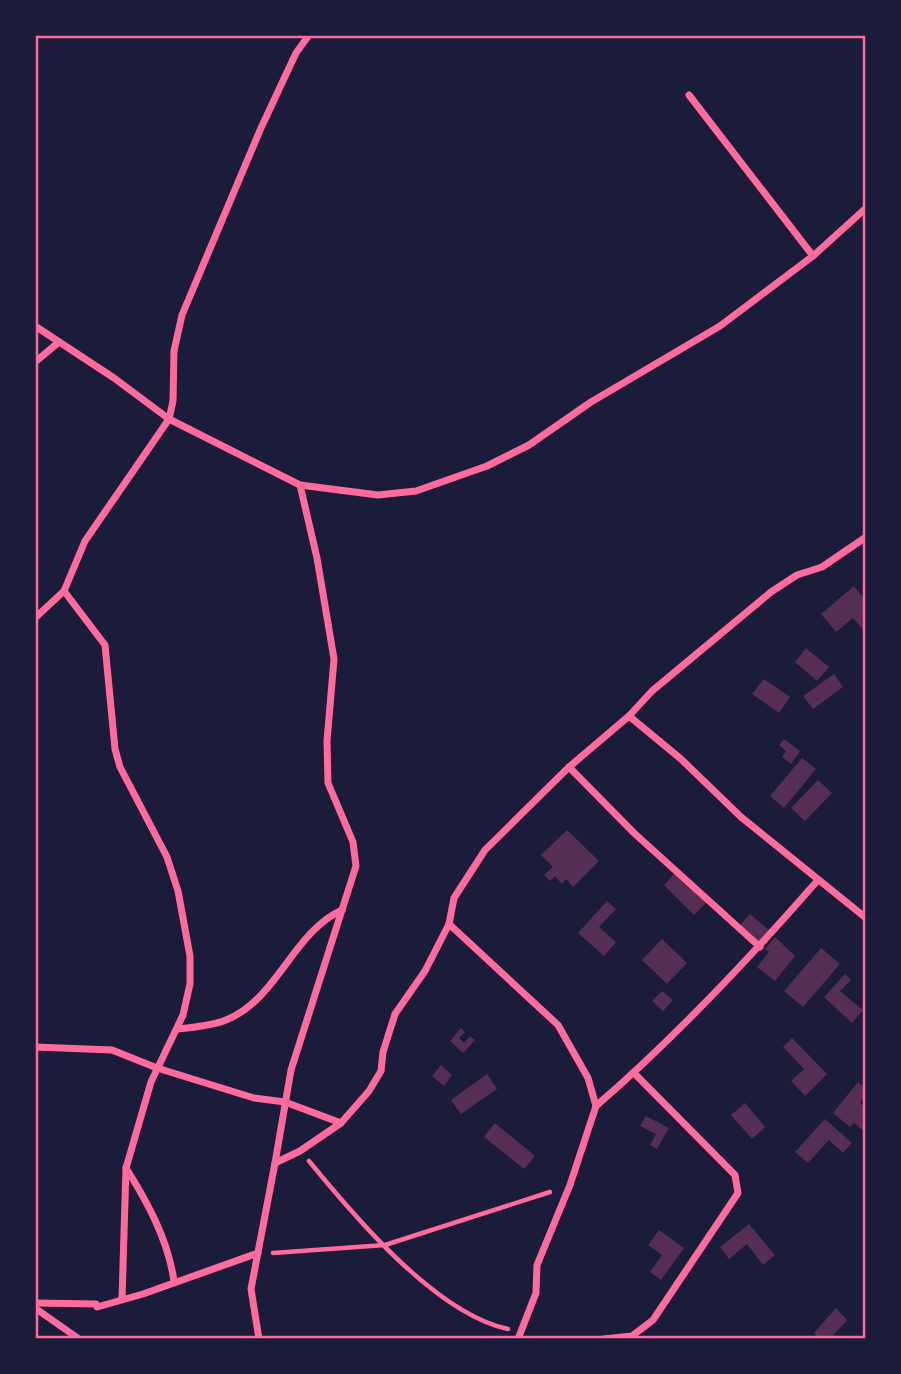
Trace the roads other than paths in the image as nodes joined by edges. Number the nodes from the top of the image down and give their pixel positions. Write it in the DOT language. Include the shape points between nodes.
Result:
graph roads {
  1 [pos="309,35"];
  2 [pos="689,95"];
  3 [pos="866,208"];
  4 [pos="813,257"];
  5 [pos="35,326"];
  6 [pos="59,342"];
  7 [pos="35,362"];
  8 [pos="169,419"];
  9 [pos="300,485"];
  10 [pos="866,537"];
  11 [pos="64,591"];
  12 [pos="35,618"];
  13 [pos="629,716"];
  14 [pos="569,767"];
  15 [pos="818,880"];
  16 [pos="342,910"];
  17 [pos="866,918"];
  18 [pos="449,924"];
  19 [pos="760,947"];
  20 [pos="178,1029"];
  21 [pos="35,1047"];
  22 [pos="157,1068"];
  23 [pos="634,1073"];
  24 [pos="285,1102"];
  25 [pos="596,1106"];
  26 [pos="341,1123"];
  27 [pos="275,1163"];
  28 [pos="126,1168"];
  29 [pos="258,1253"];
  30 [pos="174,1282"];
  31 [pos="122,1299"];
  32 [pos="35,1303"];
  33 [pos="35,1308"];
  34 [pos="520,1336"];
  35 [pos="79,1339"];
  36 [pos="259,1339"];
  37 [pos="604,1339"];
  1 -- 8 [label="street" via="261,128 182,315"];
  2 -- 4 [label="street"];
  3 -- 4 [label="street"];
  4 -- 9 [label="street" via="720,326 487,466 416,491 378,495"];
  5 -- 6 [label="street"];
  6 -- 7 [label="street"];
  6 -- 8 [label="street"];
  8 -- 9 [label="street"];
  8 -- 11 [label="street" via="85,541"];
  9 -- 16 [label="street" via="334,659 328,783 353,842 356,866"];
  10 -- 13 [label="street" via="822,567 797,575 771,592 652,691"];
  11 -- 12 [label="street"];
  11 -- 20 [label="street" via="106,645 120,767 167,858 178,891 191,971"];
  13 -- 14 [label="street"];
  13 -- 15 [label="street"];
  14 -- 18 [label="street" via="485,850 454,898"];
  14 -- 19 [label="street"];
  15 -- 17 [label="street"];
  15 -- 19 [label="street"];
  16 -- 20 [label="street" via="317,927 273,981 236,1014 227,1020"];
  16 -- 24 [label="street"];
  18 -- 25 [label="street" via="558,1025 588,1078"];
  18 -- 26 [label="street" via="425,971 395,1014 381,1071"];
  19 -- 23 [label="street"];
  20 -- 22 [label="street"];
  21 -- 22 [label="street" via="112,1050"];
  22 -- 24 [label="street" via="254,1098"];
  22 -- 28 [label="street"];
  23 -- 25 [label="street"];
  23 -- 37 [label="street" via="735,1175 738,1193 653,1320 632,1336"];
  24 -- 26 [label="street"];
  24 -- 27 [label="street"];
  25 -- 34 [label="street" via="537,1265 536,1293"];
  26 -- 27 [label="street"];
  27 -- 29 [label="street"];
  28 -- 30 [label="street" via="167,1246"];
  28 -- 31 [label="street"];
  29 -- 30 [label="street"];
  29 -- 36 [label="street" via="251,1289"];
  30 -- 31 [label="street"];
  31 -- 32 [label="street" via="97,1307"];
  33 -- 35 [label="street"];
}
